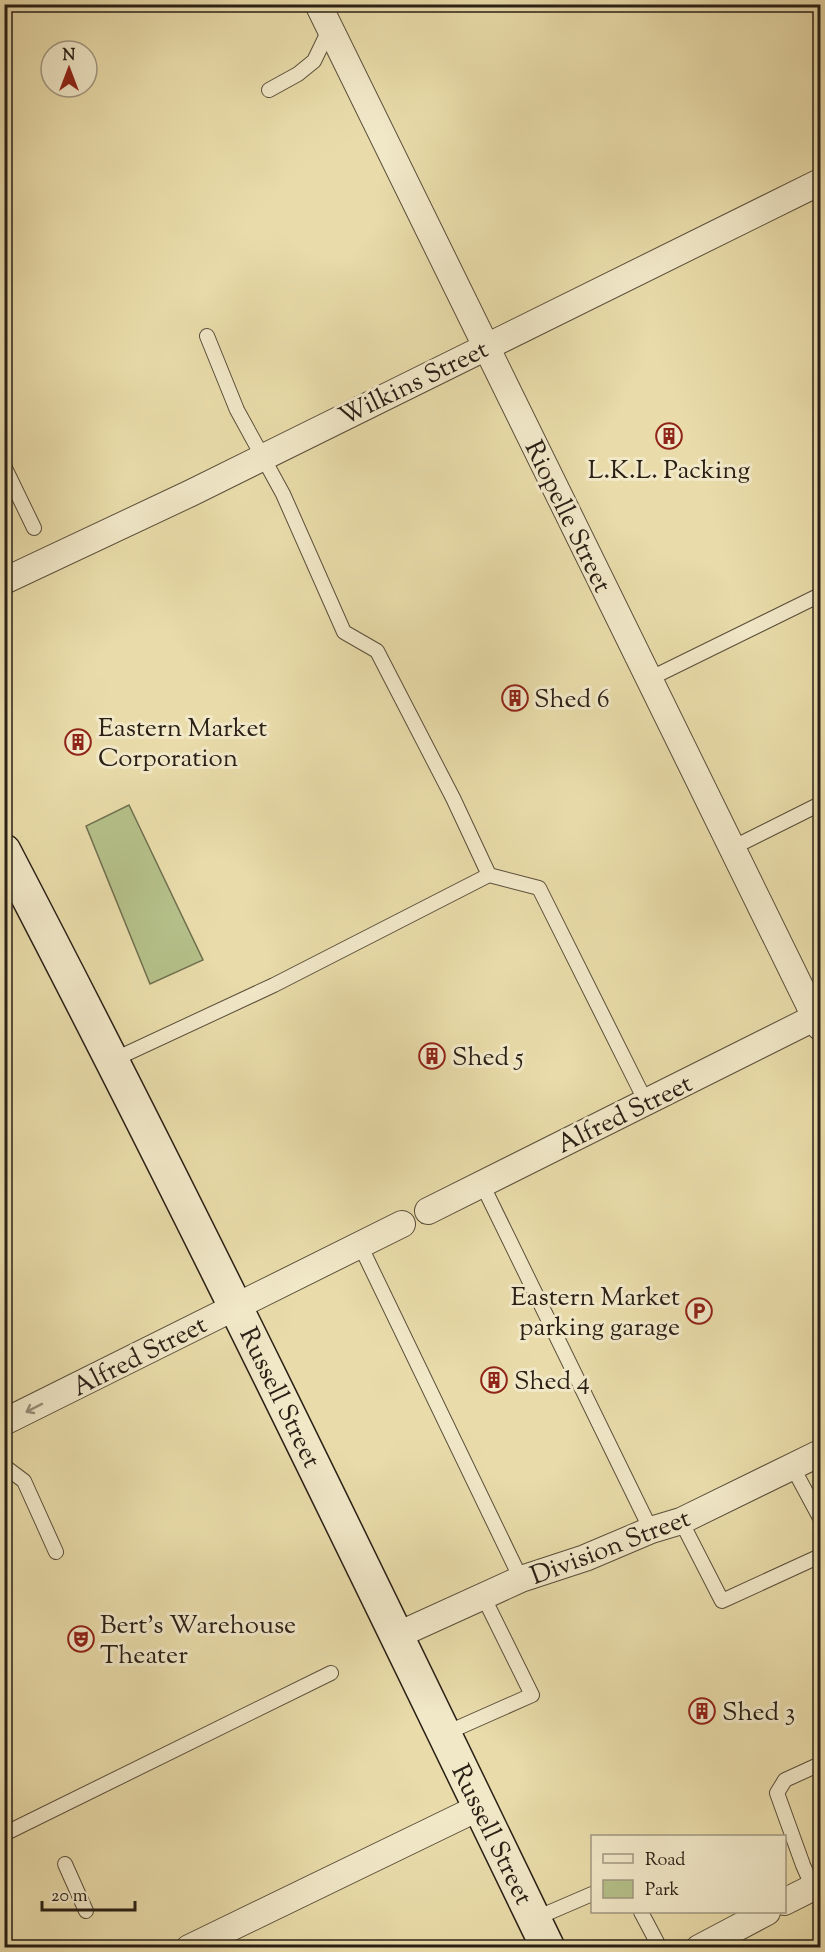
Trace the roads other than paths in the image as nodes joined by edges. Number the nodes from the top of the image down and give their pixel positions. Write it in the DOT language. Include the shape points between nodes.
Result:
graph roads {
  1 [pos="318,4"];
  2 [pos="330,28"];
  3 [pos="269,90"];
  4 [pos="820,182"];
  5 [pos="207,336"];
  6 [pos="485,346"];
  7 [pos="263,457"];
  8 [pos="4,466"];
  9 [pos="34,528"];
  10 [pos="4,580"];
  11 [pos="820,595"];
  12 [pos="649,679"];
  13 [pos="820,804"];
  14 [pos="732,848"];
  15 [pos="4,851"];
  16 [pos="489,875"];
  17 [pos="819,1020"];
  18 [pos="113,1060"];
  19 [pos="646,1102"];
  20 [pos="482,1184"];
  21 [pos="428,1210"];
  22 [pos="402,1224"];
  23 [pos="360,1245"];
  24 [pos="236,1306"];
  25 [pos="4,1422"];
  26 [pos="820,1453"];
  27 [pos="4,1466"];
  28 [pos="792,1466"];
  29 [pos="820,1518"];
  30 [pos="681,1521"];
  31 [pos="651,1530"];
  32 [pos="56,1552"];
  33 [pos="820,1556"];
  34 [pos="521,1579"];
  35 [pos="484,1598"];
  36 [pos="398,1635"];
  37 [pos="331,1673"];
  38 [pos="444,1734"];
  39 [pos="820,1764"];
  40 [pos="480,1807"];
  41 [pos="4,1834"];
  42 [pos="65,1864"];
  43 [pos="817,1886"];
  44 [pos="591,1894"];
  45 [pos="786,1901"];
  46 [pos="86,1911"];
  47 [pos="642,1913"];
  48 [pos="763,1913"];
  49 [pos="534,1919"];
  50 [pos="189,1947"];
  51 [pos="548,1947"];
  52 [pos="660,1947"];
  53 [pos="699,1947"];
  1 -- 2 [label="street, Riopelle Street"];
  2 -- 3 [label="lane" via="314,61"];
  2 -- 6 [label="street, Riopelle Street"];
  4 -- 6 [label="street, Wilkins Street"];
  5 -- 7 [label="lane" via="237,410"];
  6 -- 7 [label="street, Wilkins Street"];
  6 -- 12 [label="street, Riopelle Street"];
  7 -- 10 [label="street, Wilkins Street"];
  7 -- 16 [label="lane" via="344,632 377,651"];
  8 -- 9 [label="lane"];
  11 -- 12 [label="lane"];
  12 -- 14 [label="street, Riopelle Street"];
  13 -- 14 [label="lane"];
  14 -- 17 [label="street, Riopelle Street"];
  15 -- 18 [label="street, Russell Street"];
  16 -- 18 [label="lane" via="274,985"];
  16 -- 19 [label="lane" via="539,888"];
  17 -- 19 [label="street, Alfred Street"];
  18 -- 24 [label="street, Russell Street"];
  19 -- 20 [label="street, Alfred Street"];
  20 -- 21 [label="street, Alfred Street"];
  20 -- 31 [label="lane"];
  22 -- 23 [label="street, Alfred Street"];
  23 -- 24 [label="street, Alfred Street"];
  23 -- 34 [label="lane"];
  24 -- 25 [label="street, Alfred Street, one-way"];
  24 -- 36 [label="street, Russell Street"];
  26 -- 28 [label="street, Division Street"];
  27 -- 32 [label="lane" via="24,1481"];
  28 -- 29 [label="lane"];
  28 -- 30 [label="street, Division Street"];
  30 -- 31 [label="street, Division Street"];
  30 -- 33 [label="lane" via="722,1601"];
  31 -- 34 [label="street, Division Street"];
  34 -- 35 [label="street, Division Street"];
  35 -- 36 [label="street, Division Street"];
  35 -- 38 [label="lane" via="532,1695"];
  36 -- 38 [label="street, Russell Street"];
  37 -- 41 [label="lane"];
  38 -- 40 [label="street, Russell Street"];
  39 -- 43 [label="lane" via="785,1780 777,1793 803,1865"];
  40 -- 49 [label="street, Russell Street"];
  40 -- 50 [label="street"];
  42 -- 46 [label="lane"];
  43 -- 45 [label="street"];
  44 -- 49 [label="lane"];
  47 -- 52 [label="lane"];
  48 -- 53 [label="street"];
  49 -- 51 [label="street, Russell Street"];
}
